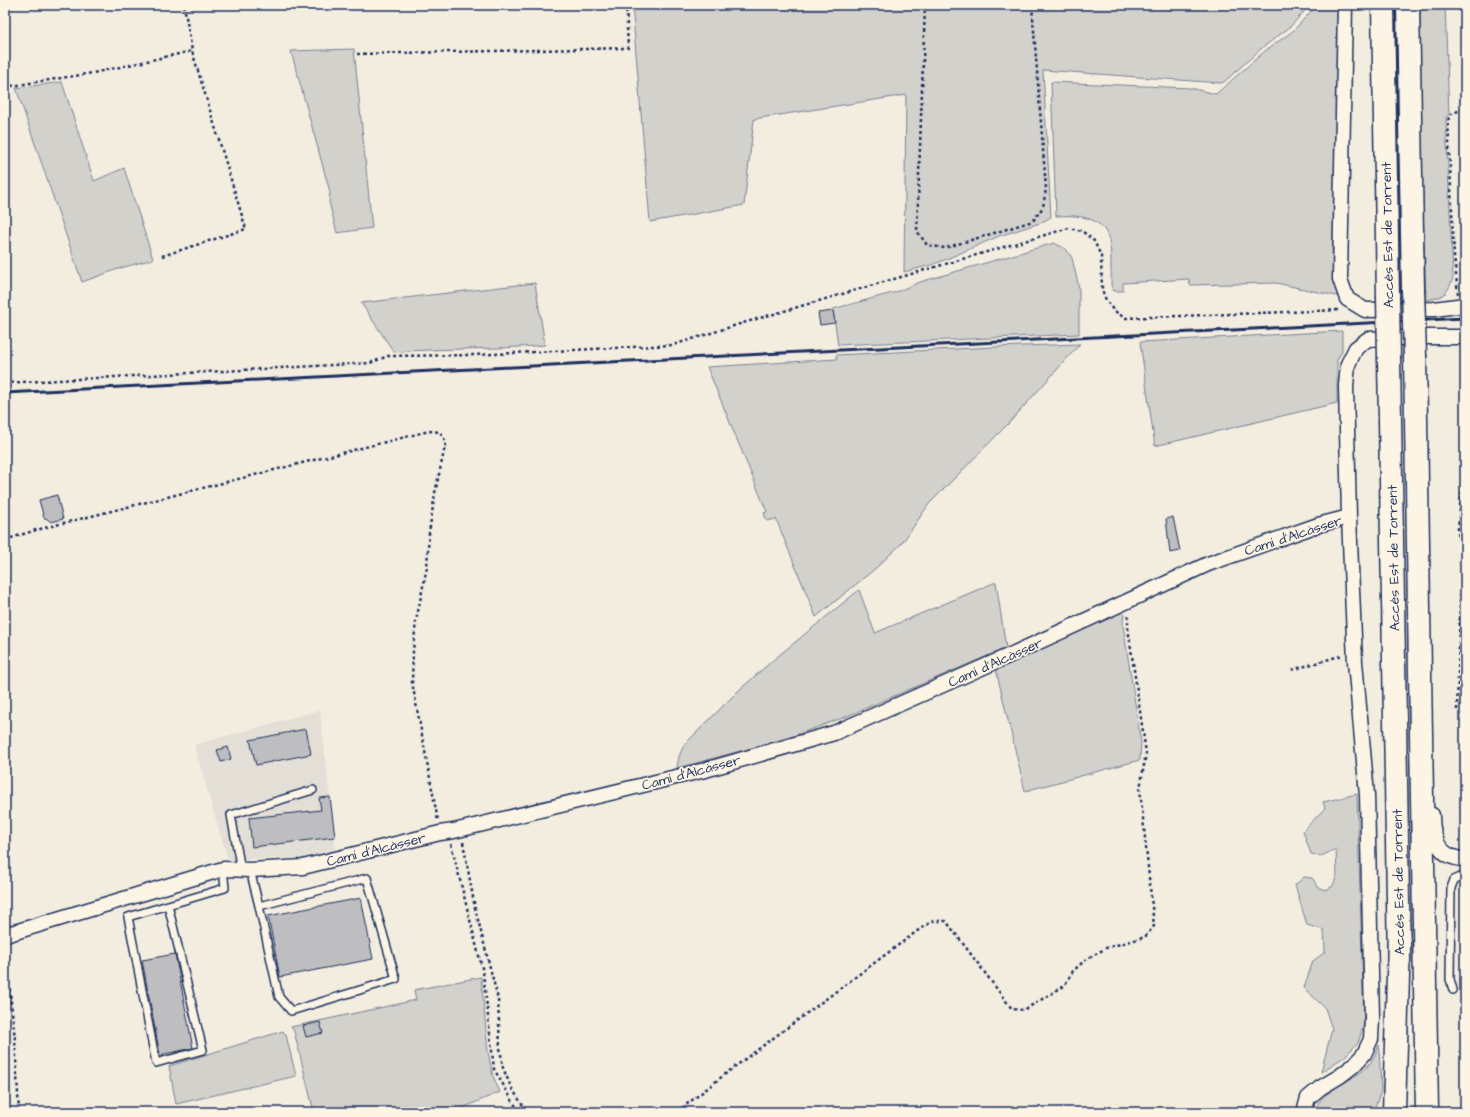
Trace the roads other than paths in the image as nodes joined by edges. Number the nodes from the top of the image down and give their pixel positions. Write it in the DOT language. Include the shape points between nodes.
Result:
graph roads {
  1 [pos="1345,5"];
  2 [pos="1383,5"];
  3 [pos="1408,5"];
  4 [pos="1462,306"];
  5 [pos="1465,337"];
  6 [pos="1349,517"];
  7 [pos="1420,692"];
  8 [pos="313,790"];
  9 [pos="1465,859"];
  10 [pos="223,869"];
  11 [pos="246,870"];
  12 [pos="1465,875"];
  13 [pos="168,905"];
  14 [pos="258,906"];
  15 [pos="5,935"];
  16 [pos="1399,942"];
  17 [pos="1453,990"];
  18 [pos="1394,1088"];
  19 [pos="1304,1112"];
  20 [pos="1383,1112"];
  21 [pos="1394,1112"];
  22 [pos="1402,1112"];
  23 [pos="1427,1112"];
  1 -- 4 [label="street" via="1340,279 1347,299 1365,310"];
  2 -- 16 [label="main road, Accés Est de Torrent, bridge"];
  3 -- 7 [label="main road, Accés Est de Torrent, bridge"];
  5 -- 6 [label="street" via="1368,339 1356,348 1348,364 1346,386"];
  6 -- 11 [label="street, Camí d'Alcàsser" via="1318,525 1208,564 834,733 705,770 303,867"];
  6 -- 19 [label="street" via="1355,652 1367,795 1371,1039 1364,1054 1353,1066 1308,1098"];
  7 -- 9 [label="street" via="1429,746 1434,834 1440,849 1448,856"];
  7 -- 23 [label="main road, Accés Est de Torrent"];
  8 -- 11 [label="lane" via="231,815"];
  10 -- 11 [label="street, Camí d'Alcàsser"];
  10 -- 13 [label="lane" via="225,888"];
  10 -- 15 [label="street, Camí d'Alcàsser"];
  11 -- 14 [label="lane"];
  12 -- 17 [label="lane" via="1454,880 1451,888 1450,979"];
  13 -- 13 [label="lane" via="128,917 156,1063 203,1050"];
  14 -- 14 [label="lane" via="367,878 396,979 291,1011 279,997"];
  16 -- 18 [label="main road"];
  16 -- 22 [label="main road, Accés Est de Torrent"];
  18 -- 20 [label="street"];
  18 -- 21 [label="main road"];
}
